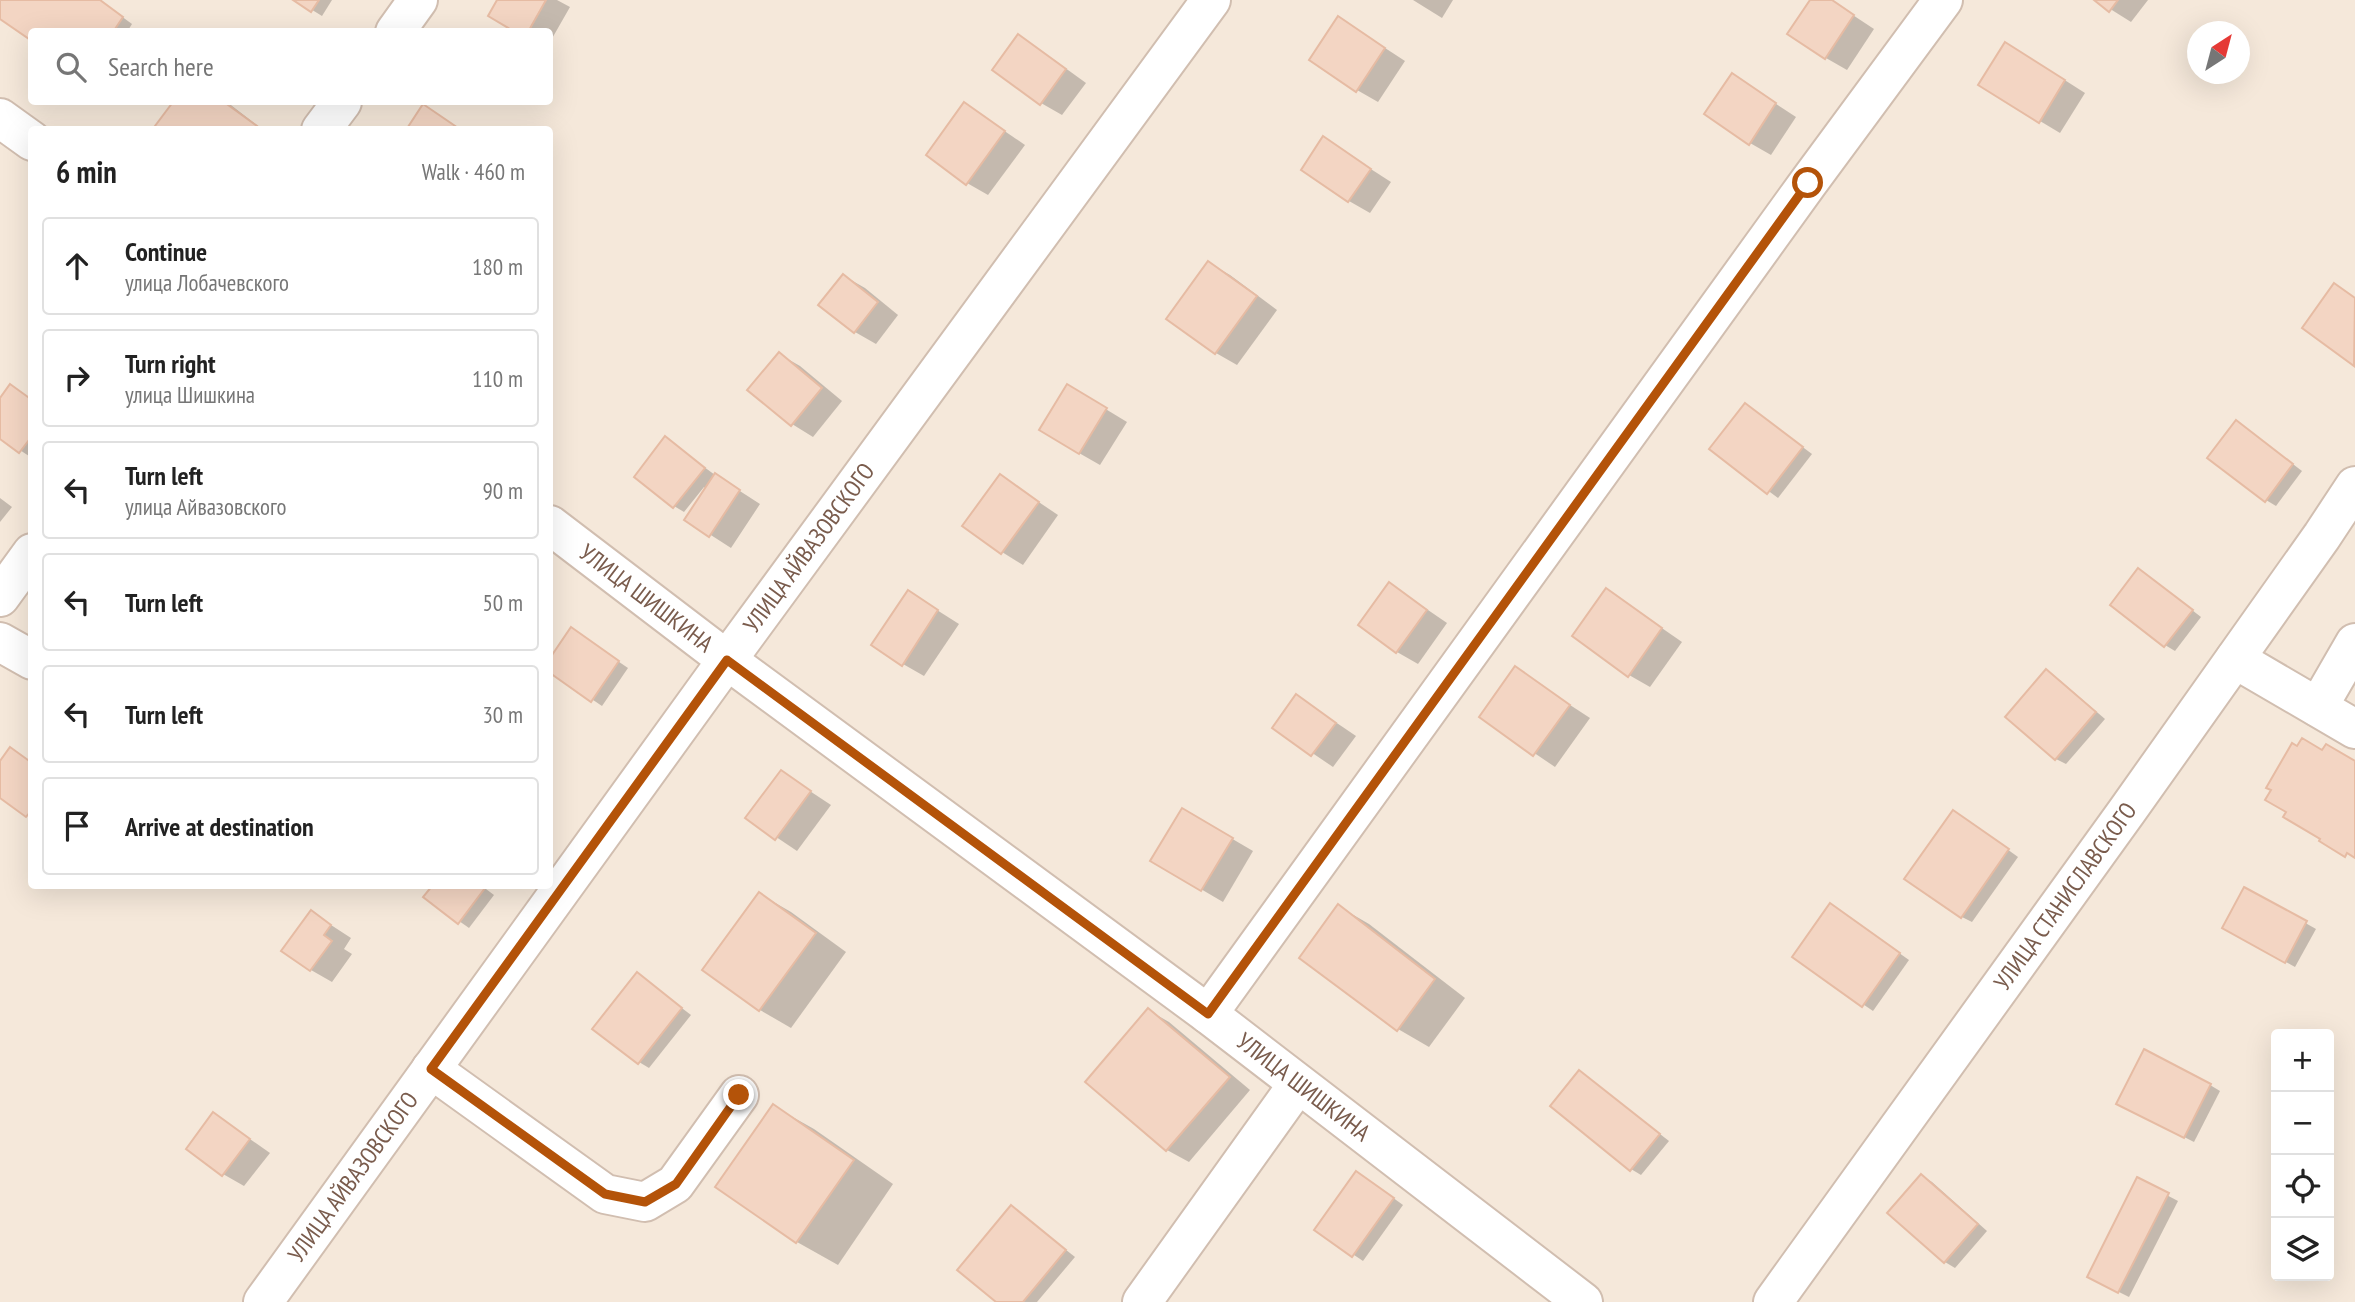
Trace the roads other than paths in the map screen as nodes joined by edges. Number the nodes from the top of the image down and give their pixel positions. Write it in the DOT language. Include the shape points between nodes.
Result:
graph roads {
  1 [pos="418,0"];
  2 [pos="1211,0"];
  3 [pos="1943,0"];
  4 [pos="397,28"];
  5 [pos="340,105"];
  6 [pos="0,118"];
  7 [pos="324,126"];
  8 [pos="28,138"];
  9 [pos="2355,486"];
  10 [pos="553,527"];
  11 [pos="28,558"];
  12 [pos="0,597"];
  13 [pos="0,642"];
  14 [pos="2355,643"];
  15 [pos="28,658"];
  16 [pos="2235,659"];
  17 [pos="727,660"];
  18 [pos="2318,707"];
  19 [pos="2355,729"];
  20 [pos="1208,1014"];
  21 [pos="431,1069"];
  22 [pos="1298,1084"];
  23 [pos="739,1095"];
  24 [pos="263,1302"];
  25 [pos="1142,1302"];
  26 [pos="1583,1302"];
  27 [pos="1773,1302"];
  1 -- 4 [label="street"];
  2 -- 17 [label="street, УЛИЦА АЙВАЗОВСКОГО"];
  3 -- 20 [label="street"];
  5 -- 7 [label="street"];
  6 -- 8 [label="street"];
  9 -- 16 [label="street, УЛИЦА СТАНИСЛАВСКОГО"];
  10 -- 17 [label="street, УЛИЦА ШИШКИНА"];
  11 -- 12 [label="street"];
  13 -- 15 [label="street"];
  14 -- 18 [label="street"];
  16 -- 18 [label="street"];
  16 -- 27 [label="street, УЛИЦА СТАНИСЛАВСКОГО"];
  17 -- 20 [label="street, УЛИЦА ШИШКИНА"];
  17 -- 21 [label="street, УЛИЦА АЙВАЗОВСКОГО"];
  18 -- 19 [label="street"];
  20 -- 22 [label="street, УЛИЦА ШИШКИНА"];
  21 -- 23 [label="street" via="605,1194 645,1202 676,1184"];
  21 -- 24 [label="street, УЛИЦА АЙВАЗОВСКОГО"];
  22 -- 25 [label="street"];
  22 -- 26 [label="street, УЛИЦА ШИШКИНА"];
}
